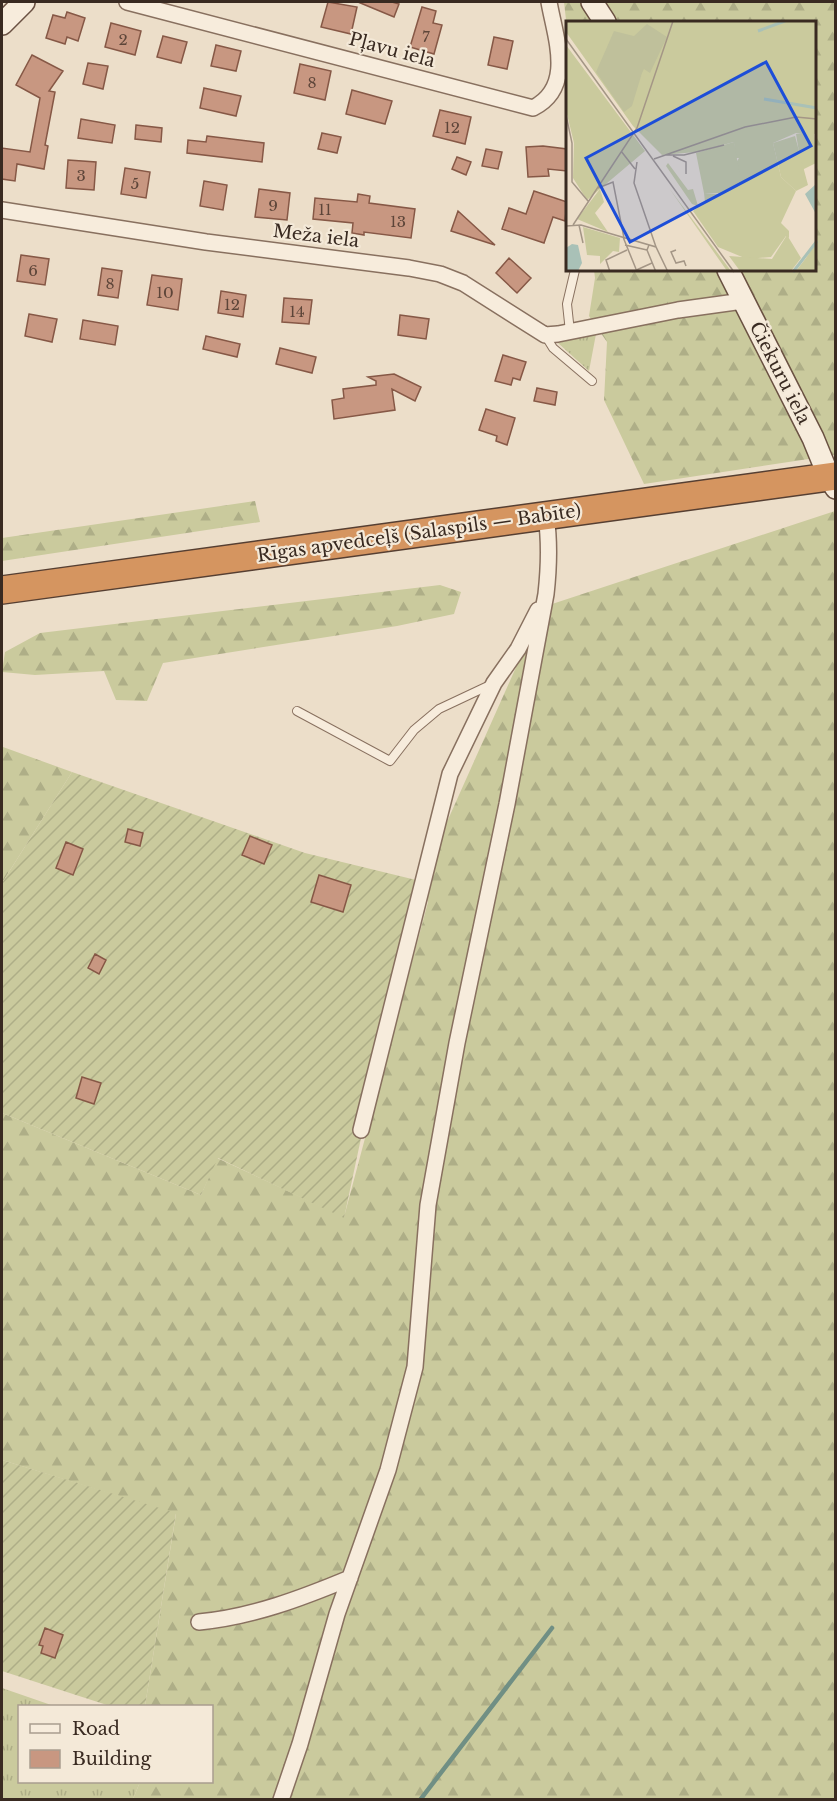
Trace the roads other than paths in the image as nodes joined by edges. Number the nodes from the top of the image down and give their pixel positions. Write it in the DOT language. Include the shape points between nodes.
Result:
graph roads {
  1 [pos="24,2"];
  2 [pos="127,2"];
  3 [pos="549,2"];
  4 [pos="592,2"];
  5 [pos="604,21"];
  6 [pos="2,24"];
  7 [pos="2,210"];
  8 [pos="575,272"];
  9 [pos="729,272"];
  10 [pos="743,300"];
  11 [pos="570,332"];
  12 [pos="545,335"];
  13 [pos="592,381"];
  14 [pos="833,480"];
  15 [pos="546,516"];
  16 [pos="2,590"];
  17 [pos="546,594"];
  18 [pos="494,683"];
  19 [pos="297,711"];
  20 [pos="361,1130"];
  21 [pos="350,1578"];
  22 [pos="199,1622"];
  23 [pos="281,1800"];
  1 -- 6 [label="main road"];
  2 -- 3 [label="street, Pļavu iela" via="533,108 553,90 560,73"];
  4 -- 5 [label="main road"];
  7 -- 12 [label="street, Meža iela" via="441,274 486,296"];
  8 -- 11 [label="lane" via="567,304"];
  9 -- 10 [label="main road, Čiekuru iela"];
  10 -- 11 [label="street"];
  10 -- 14 [label="main road, Čiekuru iela"];
  11 -- 12 [label="street"];
  12 -- 13 [label="lane, Meža iela" via="553,348"];
  14 -- 15 [label="highway, Rīgas apvedceļš (Salaspils — Babīte)"];
  15 -- 16 [label="highway, Rīgas apvedceļš (Salaspils — Babīte)"];
  15 -- 17 [label="street" via="550,561"];
  17 -- 18 [label="street" via="519,649"];
  17 -- 21 [label="street" via="428,1205 416,1367 388,1470"];
  18 -- 19 [label="lane" via="439,709 414,730 390,761"];
  18 -- 20 [label="street" via="450,774"];
  21 -- 22 [label="street" via="298,1599 223,1620"];
  21 -- 23 [label="street"];
}
